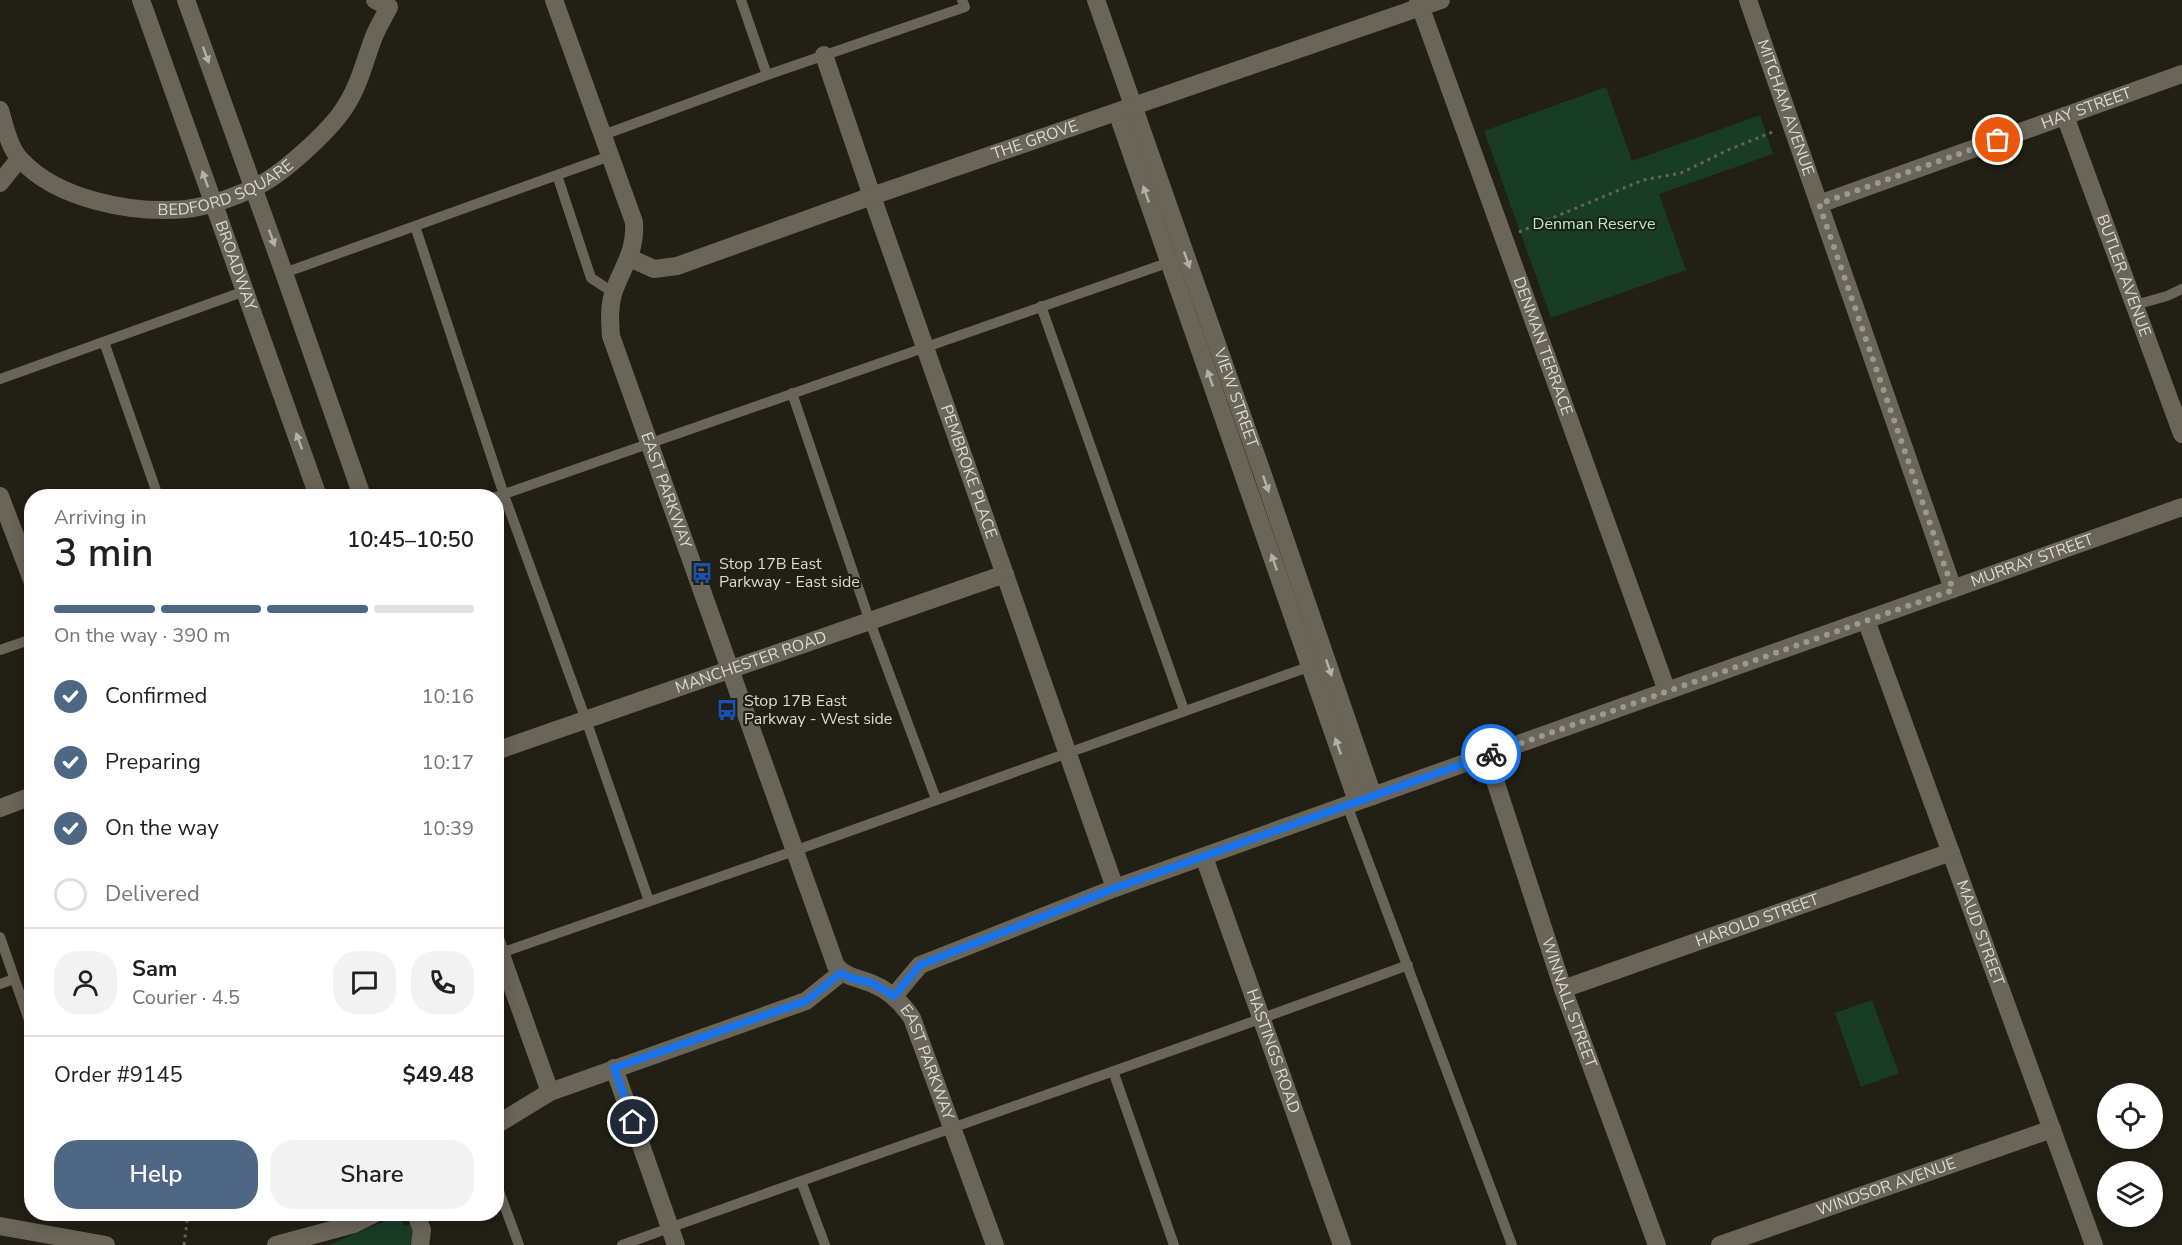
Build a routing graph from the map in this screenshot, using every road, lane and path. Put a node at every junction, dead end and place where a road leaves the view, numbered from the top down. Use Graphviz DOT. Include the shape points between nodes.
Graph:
graph roads {
  1 [pos="141,0"];
  2 [pos="186,0"];
  3 [pos="554,0"];
  4 [pos="741,0"];
  5 [pos="962,0"];
  6 [pos="1096,0"];
  7 [pos="1441,0"];
  8 [pos="1748,0"];
  9 [pos="387,2"];
  10 [pos="1419,4"];
  11 [pos="824,55"];
  12 [pos="2182,74"];
  13 [pos="767,75"];
  14 [pos="1125,109"];
  15 [pos="0,110"];
  16 [pos="2065,116"];
  17 [pos="1792,126"];
  18 [pos="603,135"];
  19 [pos="610,156"];
  20 [pos="19,159"];
  21 [pos="557,176"];
  22 [pos="0,183"];
  23 [pos="253,187"];
  24 [pos="872,196"];
  25 [pos="213,202"];
  26 [pos="1819,204"];
  27 [pos="415,226"];
  28 [pos="1504,238"];
  29 [pos="630,258"];
  30 [pos="1170,262"];
  31 [pos="284,273"];
  32 [pos="2182,289"];
  33 [pos="245,291"];
  34 [pos="614,293"];
  35 [pos="2135,305"];
  36 [pos="1041,306"];
  37 [pos="104,342"];
  38 [pos="925,348"];
  39 [pos="0,379"];
  40 [pos="792,393"];
  41 [pos="2182,434"];
  42 [pos="649,444"];
  43 [pos="156,489"];
  44 [pos="316,489"];
  45 [pos="360,489"];
  46 [pos="498,489"];
  47 [pos="504,495"];
  48 [pos="0,496"];
  49 [pos="504,506"];
  50 [pos="2182,507"];
  51 [pos="24,558"];
  52 [pos="1005,574"];
  53 [pos="1953,590"];
  54 [pos="1866,620"];
  55 [pos="870,622"];
  56 [pos="24,642"];
  57 [pos="0,650"];
  58 [pos="1311,666"];
  59 [pos="729,671"];
  60 [pos="1667,691"];
  61 [pos="1184,710"];
  62 [pos="586,720"];
  63 [pos="504,748"];
  64 [pos="1067,752"];
  65 [pos="1486,756"];
  66 [pos="24,799"];
  67 [pos="936,799"];
  68 [pos="1359,801"];
  69 [pos="0,808"];
  70 [pos="794,851"];
  71 [pos="1951,852"];
  72 [pos="1204,857"];
  73 [pos="1115,888"];
  74 [pos="649,901"];
  75 [pos="0,937"];
  76 [pos="504,945"];
  77 [pos="504,962"];
  78 [pos="1408,965"];
  79 [pos="841,973"];
  80 [pos="14,979"];
  81 [pos="0,984"];
  82 [pos="1563,989"];
  83 [pos="894,996"];
  84 [pos="24,1007"];
  85 [pos="1260,1020"];
  86 [pos="614,1068"];
  87 [pos="1113,1071"];
  88 [pos="549,1092"];
  89 [pos="504,1120"];
  90 [pos="953,1127"];
  91 [pos="2052,1129"];
  92 [pos="801,1181"];
  93 [pos="504,1205"];
  94 [pos="187,1221"];
  95 [pos="360,1221"];
  96 [pos="419,1221"];
  97 [pos="0,1226"];
  98 [pos="673,1236"];
  99 [pos="106,1245"];
  100 [pos="184,1245"];
  101 [pos="276,1245"];
  102 [pos="420,1245"];
  103 [pos="519,1245"];
  104 [pos="622,1245"];
  105 [pos="825,1245"];
  106 [pos="995,1245"];
  107 [pos="1174,1245"];
  108 [pos="1342,1245"];
  109 [pos="1512,1245"];
  110 [pos="1657,1245"];
  111 [pos="1720,1245"];
  112 [pos="2094,1245"];
  25 -- 1 [label="street, BROADWAY, one-way"];
  2 -- 23 [label="street, one-way"];
  3 -- 18 [label="street, EAST PARKWAY"];
  4 -- 13 [label="lane"];
  5 -- 11 [label="lane" via="965,7"];
  6 -- 14 [label="street, VIEW STREET"];
  7 -- 10 [label="street, THE GROVE"];
  8 -- 17 [label="street, MITCHAM AVENUE"];
  9 -- 23 [label="street, BEDFORD SQUARE" via="355,91 337,117 286,167"];
  10 -- 14 [label="street, THE GROVE"];
  10 -- 28 [label="street, DENMAN TERRACE"];
  11 -- 13 [label="lane"];
  11 -- 24 [label="street, PEMBROKE PLACE"];
  12 -- 16 [label="street, HAY STREET"];
  13 -- 18 [label="lane"];
  14 -- 24 [label="street, THE GROVE"];
  30 -- 14 [label="street, VIEW STREET, one-way"];
  14 -- 68 [label="street, VIEW STREET, one-way" via="1260,467"];
  15 -- 20 [label="street, BEDFORD SQUARE"];
  16 -- 26 [label="street, HAY STREET"];
  16 -- 35 [label="street, BUTLER AVENUE"];
  17 -- 26 [label="street, MITCHAM AVENUE"];
  17 -- 28 [label="path" via="1681,173 1643,180"];
  18 -- 19 [label="street, EAST PARKWAY"];
  19 -- 21 [label="lane"];
  19 -- 29 [label="street, EAST PARKWAY" via="634,222"];
  20 -- 22 [label="street"];
  20 -- 25 [label="street, BEDFORD SQUARE" via="44,180 103,203 143,209 186,208"];
  21 -- 27 [label="lane"];
  21 -- 34 [label="lane" via="591,278"];
  23 -- 25 [label="street, BEDFORD SQUARE"];
  23 -- 31 [label="street, one-way"];
  24 -- 29 [label="street, THE GROVE" via="677,266 654,269"];
  24 -- 38 [label="street, PEMBROKE PLACE"];
  25 -- 33 [label="street, BROADWAY"];
  26 -- 53 [label="street, MITCHAM AVENUE"];
  27 -- 31 [label="lane"];
  27 -- 46 [label="lane"];
  28 -- 60 [label="street, DENMAN TERRACE"];
  29 -- 34 [label="street, EAST PARKWAY"];
  30 -- 36 [label="lane"];
  58 -- 30 [label="street, VIEW STREET, one-way"];
  31 -- 45 [label="street"];
  32 -- 35 [label="lane"];
  33 -- 37 [label="lane"];
  44 -- 33 [label="street, BROADWAY, one-way"];
  34 -- 42 [label="street, EAST PARKWAY" via="610,307 611,336"];
  35 -- 41 [label="street, BUTLER AVENUE"];
  36 -- 38 [label="lane"];
  36 -- 61 [label="lane"];
  37 -- 39 [label="lane"];
  37 -- 43 [label="lane"];
  38 -- 40 [label="lane"];
  38 -- 52 [label="street, PEMBROKE PLACE"];
  40 -- 42 [label="lane"];
  40 -- 55 [label="lane"];
  42 -- 47 [label="lane"];
  42 -- 59 [label="street, EAST PARKWAY"];
  48 -- 51 [label="street"];
  49 -- 62 [label="lane"];
  50 -- 53 [label="street, MURRAY STREET"];
  52 -- 55 [label="street, MANCHESTER ROAD"];
  52 -- 64 [label="street, PEMBROKE PLACE"];
  53 -- 54 [label="street, MURRAY STREET"];
  54 -- 60 [label="street, MURRAY STREET"];
  54 -- 71 [label="street, MAUD STREET"];
  55 -- 59 [label="street, MANCHESTER ROAD"];
  55 -- 67 [label="lane"];
  56 -- 57 [label="lane"];
  58 -- 61 [label="lane"];
  68 -- 58 [label="street, VIEW STREET, one-way"];
  59 -- 62 [label="street, MANCHESTER ROAD"];
  59 -- 70 [label="street, EAST PARKWAY"];
  60 -- 65 [label="street, MURRAY STREET"];
  61 -- 64 [label="lane"];
  62 -- 63 [label="street, MANCHESTER ROAD"];
  62 -- 74 [label="lane"];
  64 -- 67 [label="lane"];
  64 -- 73 [label="street, PEMBROKE PLACE"];
  65 -- 68 [label="street, MURRAY STREET"];
  65 -- 82 [label="street, WINNALL STREET"];
  66 -- 69 [label="street"];
  67 -- 70 [label="lane"];
  68 -- 72 [label="street, MURRAY STREET"];
  68 -- 78 [label="lane"];
  70 -- 74 [label="lane"];
  70 -- 79 [label="street, EAST PARKWAY" via="830,953"];
  71 -- 82 [label="street, HAROLD STREET"];
  71 -- 91 [label="street, MAUD STREET"];
  72 -- 73 [label="street, MURRAY STREET"];
  72 -- 85 [label="street, HASTINGS ROAD"];
  73 -- 83 [label="street, MURRAY STREET" via="920,965"];
  74 -- 76 [label="lane"];
  75 -- 80 [label="lane"];
  77 -- 88 [label="street"];
  78 -- 85 [label="lane"];
  78 -- 109 [label="lane"];
  79 -- 83 [label="street, EAST PARKWAY" via="872,983"];
  79 -- 86 [label="street" via="806,1001"];
  80 -- 81 [label="lane"];
  80 -- 84 [label="lane"];
  82 -- 110 [label="street, WINNALL STREET"];
  83 -- 90 [label="street, EAST PARKWAY" via="919,1031"];
  85 -- 87 [label="lane"];
  85 -- 108 [label="street, HASTINGS ROAD"];
  86 -- 88 [label="street"];
  86 -- 98 [label="street"];
  87 -- 90 [label="lane"];
  87 -- 107 [label="lane"];
  88 -- 89 [label="street"];
  90 -- 92 [label="lane"];
  90 -- 106 [label="street, EAST PARKWAY"];
  91 -- 111 [label="street, WINDSOR AVENUE"];
  91 -- 112 [label="street, MAUD STREET"];
  92 -- 98 [label="lane"];
  92 -- 105 [label="lane"];
  93 -- 103 [label="lane"];
  94 -- 100 [label="path"];
  95 -- 101 [label="street"];
  96 -- 102 [label="street"];
  97 -- 99 [label="street"];
  98 -- 104 [label="lane"];
}
